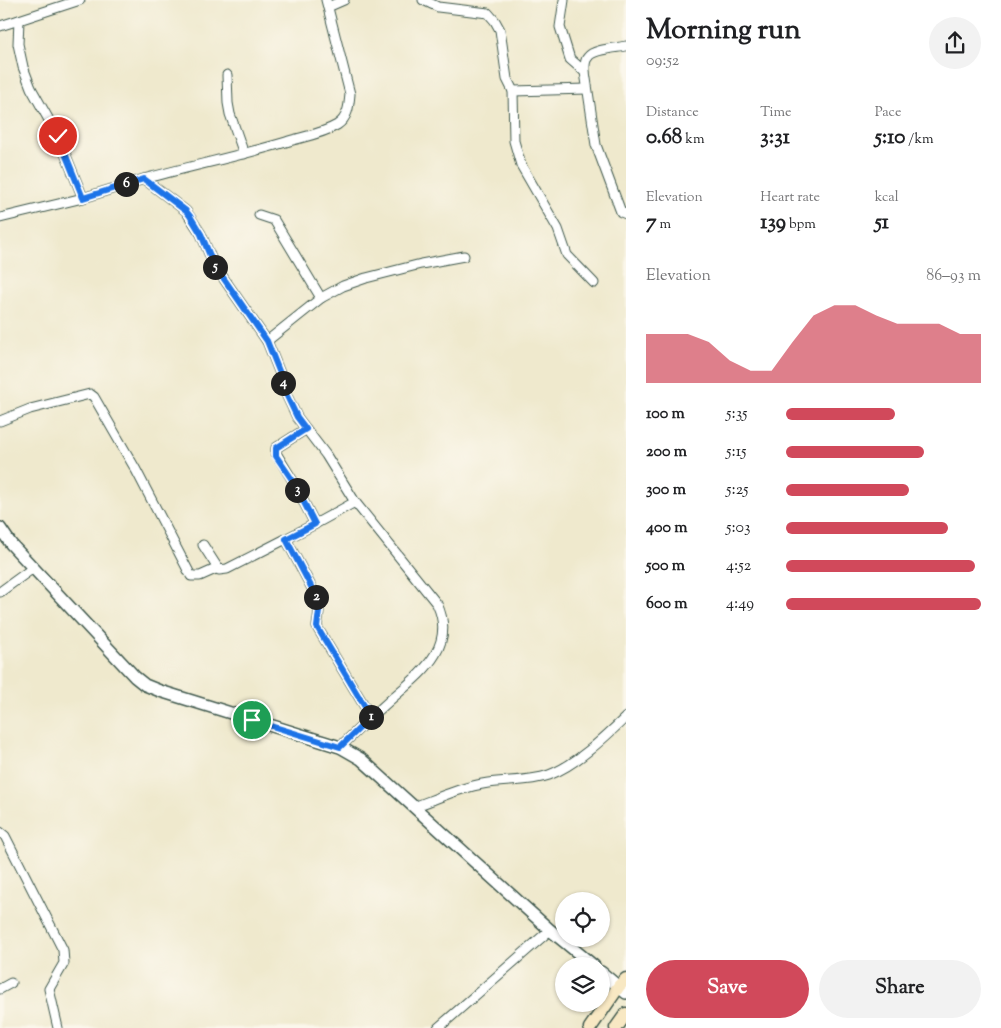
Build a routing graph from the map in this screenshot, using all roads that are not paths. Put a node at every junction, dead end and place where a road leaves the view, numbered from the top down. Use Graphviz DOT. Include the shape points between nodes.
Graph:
graph roads {
  1 [pos="80,0"];
  2 [pos="344,0"];
  3 [pos="423,0"];
  4 [pos="564,0"];
  5 [pos="327,4"];
  6 [pos="19,20"];
  7 [pos="0,26"];
  8 [pos="626,46"];
  9 [pos="585,72"];
  10 [pos="227,75"];
  11 [pos="587,89"];
  12 [pos="513,91"];
  13 [pos="244,154"];
  14 [pos="144,179"];
  15 [pos="83,198"];
  16 [pos="626,214"];
  17 [pos="259,215"];
  18 [pos="0,218"];
  19 [pos="464,256"];
  20 [pos="594,284"];
  21 [pos="321,298"];
  22 [pos="267,341"];
  23 [pos="0,421"];
  24 [pos="306,429"];
  25 [pos="354,502"];
  26 [pos="315,524"];
  27 [pos="0,528"];
  28 [pos="286,539"];
  29 [pos="203,545"];
  30 [pos="34,568"];
  31 [pos="218,568"];
  32 [pos="0,592"];
  33 [pos="371,717"];
  34 [pos="626,717"];
  35 [pos="340,747"];
  36 [pos="414,807"];
  37 [pos="0,832"];
  38 [pos="550,930"];
  39 [pos="583,957"];
  40 [pos="610,977"];
  41 [pos="11,983"];
  42 [pos="624,986"];
  43 [pos="0,990"];
  44 [pos="626,1014"];
  45 [pos="58,1028"];
  46 [pos="438,1028"];
  47 [pos="590,1028"];
  48 [pos="616,1028"];
  1 -- 6 [label="street"];
  2 -- 5 [label="street"];
  3 -- 12 [label="street" via="438,7 488,13 500,30 507,79"];
  4 -- 9 [label="street" via="560,27 570,59"];
  5 -- 13 [label="street" via="350,94 346,117 324,131"];
  6 -- 7 [label="street"];
  6 -- 15 [label="street" via="18,44 23,67 58,136"];
  8 -- 9 [label="street" via="593,52 585,62"];
  9 -- 11 [label="street"];
  10 -- 13 [label="street" via="230,114"];
  11 -- 12 [label="street"];
  11 -- 16 [label="street" via="596,145 621,212"];
  12 -- 20 [label="street" via="514,141 521,165 558,229 567,255"];
  13 -- 14 [label="street"];
  14 -- 15 [label="street"];
  14 -- 22 [label="street" via="190,216 213,263"];
  15 -- 18 [label="street"];
  17 -- 21 [label="street" via="274,220"];
  19 -- 21 [label="street" via="366,278"];
  21 -- 22 [label="street"];
  22 -- 24 [label="street" via="286,394"];
  23 -- 31 [label="street" via="30,409 90,394 136,470 191,576 200,576"];
  24 -- 25 [label="street"];
  24 -- 26 [label="street" via="276,448 276,453"];
  25 -- 26 [label="street"];
  25 -- 33 [label="street" via="437,604 444,627 441,643 427,668"];
  26 -- 28 [label="street"];
  27 -- 30 [label="street"];
  28 -- 31 [label="street" via="232,567"];
  28 -- 33 [label="street" via="315,594 319,611 317,627"];
  29 -- 31 [label="street"];
  30 -- 32 [label="street"];
  30 -- 35 [label="street" via="146,685"];
  33 -- 35 [label="street"];
  34 -- 36 [label="street" via="586,754 551,774 533,780 487,783 462,789"];
  35 -- 36 [label="street" via="361,759"];
  36 -- 38 [label="street"];
  37 -- 45 [label="street" via="5,836 63,950 64,963 49,989"];
  38 -- 39 [label="street"];
  38 -- 46 [label="street"];
  40 -- 42 [label="street"];
  41 -- 43 [label="street"];
  42 -- 47 [label="main road"];
  44 -- 48 [label="main road"];
}
